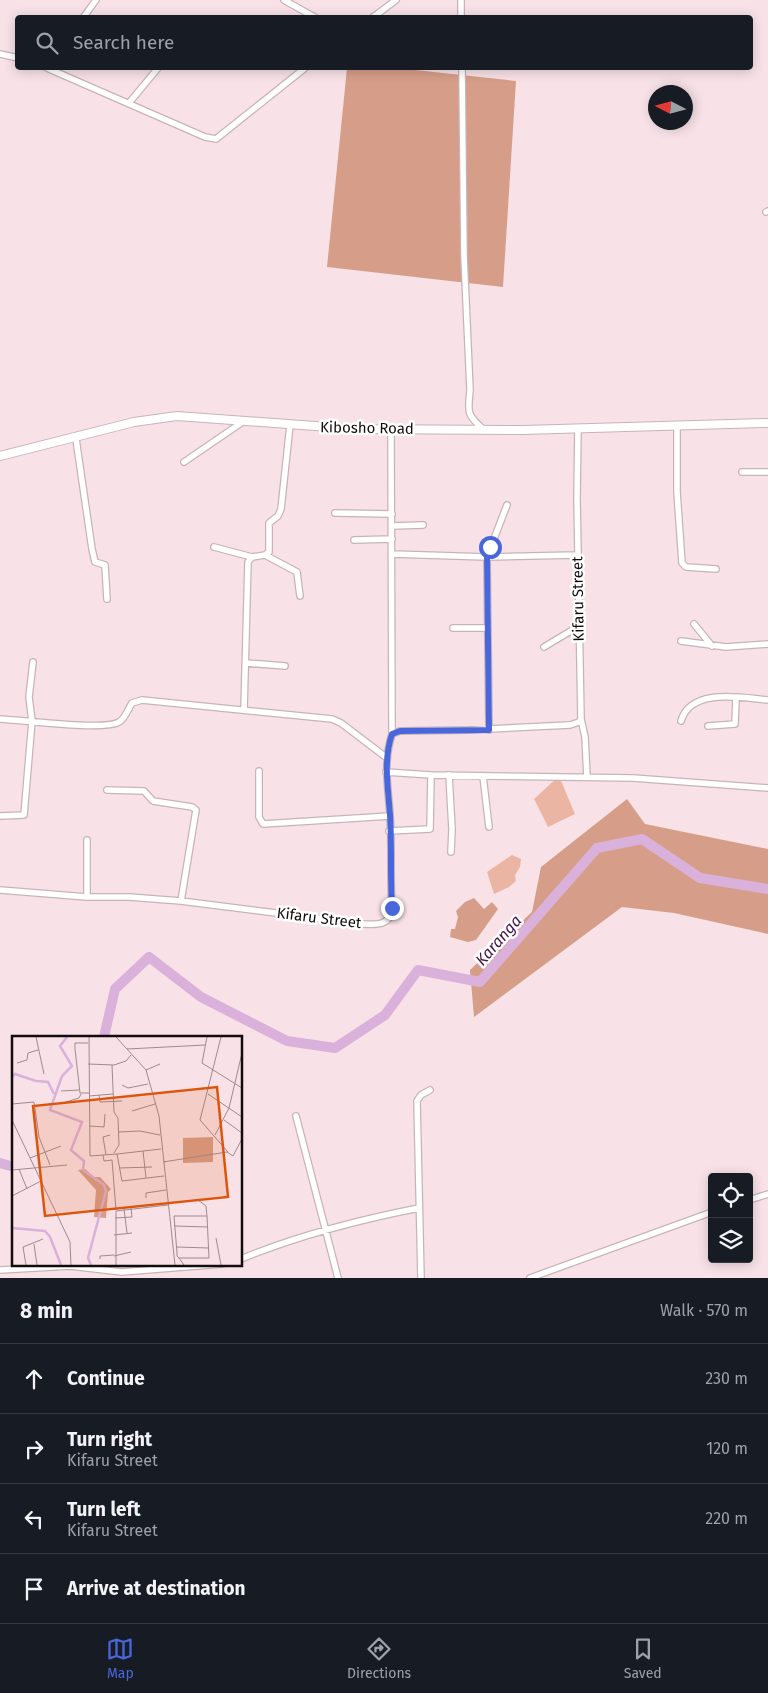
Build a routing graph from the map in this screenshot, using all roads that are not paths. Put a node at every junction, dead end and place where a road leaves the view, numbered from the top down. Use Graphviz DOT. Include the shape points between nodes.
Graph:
graph roads {
  1 [pos="96,0"];
  2 [pos="284,0"];
  3 [pos="396,0"];
  4 [pos="461,0"];
  5 [pos="85,15"];
  6 [pos="311,15"];
  7 [pos="376,15"];
  8 [pos="461,15"];
  9 [pos="0,54"];
  10 [pos="15,57"];
  11 [pos="51,70"];
  12 [pos="156,70"];
  13 [pos="303,70"];
  14 [pos="462,70"];
  15 [pos="129,103"];
  16 [pos="244,421"];
  17 [pos="768,423"];
  18 [pos="290,425"];
  19 [pos="677,426"];
  20 [pos="578,428"];
  21 [pos="483,429"];
  22 [pos="391,430"];
  23 [pos="76,439"];
  24 [pos="0,456"];
  25 [pos="184,462"];
  26 [pos="742,472"];
  27 [pos="768,472"];
  28 [pos="507,505"];
  29 [pos="334,513"];
  30 [pos="392,514"];
  31 [pos="423,525"];
  32 [pos="392,526"];
  33 [pos="392,539"];
  34 [pos="354,540"];
  35 [pos="214,547"];
  36 [pos="392,554"];
  37 [pos="265,555"];
  38 [pos="577,555"];
  39 [pos="252,557"];
  40 [pos="487,557"];
  41 [pos="716,569"];
  42 [pos="300,596"];
  43 [pos="107,600"];
  44 [pos="694,624"];
  45 [pos="579,626"];
  46 [pos="454,628"];
  47 [pos="488,628"];
  48 [pos="681,641"];
  49 [pos="768,644"];
  50 [pos="712,646"];
  51 [pos="544,647"];
  52 [pos="33,662"];
  53 [pos="246,663"];
  54 [pos="285,666"];
  55 [pos="736,698"];
  56 [pos="768,700"];
  57 [pos="244,710"];
  58 [pos="0,719"];
  59 [pos="581,719"];
  60 [pos="32,721"];
  61 [pos="681,721"];
  62 [pos="708,726"];
  63 [pos="489,730"];
  64 [pos="392,734"];
  65 [pos="387,758"];
  66 [pos="259,771"];
  67 [pos="386,772"];
  68 [pos="431,775"];
  69 [pos="449,775"];
  70 [pos="484,776"];
  71 [pos="587,777"];
  72 [pos="768,788"];
  73 [pos="107,790"];
  74 [pos="0,816"];
  75 [pos="390,816"];
  76 [pos="489,827"];
  77 [pos="389,831"];
  78 [pos="87,840"];
  79 [pos="451,852"];
  80 [pos="0,890"];
  81 [pos="87,897"];
  82 [pos="181,901"];
  83 [pos="430,1090"];
  84 [pos="296,1116"];
  85 [pos="768,1194"];
  86 [pos="753,1199"];
  87 [pos="419,1208"];
  88 [pos="708,1213"];
  89 [pos="324,1229"];
  90 [pos="242,1259"];
  91 [pos="70,1266"];
  92 [pos="70,1266"];
  93 [pos="197,1266"];
  94 [pos="0,1270"];
  95 [pos="338,1278"];
  96 [pos="421,1278"];
  97 [pos="530,1278"];
  1 -- 5 [label="street"];
  2 -- 6 [label="street"];
  3 -- 7 [label="street"];
  4 -- 8 [label="street"];
  9 -- 10 [label="street"];
  11 -- 15 [label="street"];
  12 -- 15 [label="street"];
  13 -- 15 [label="street" via="216,139"];
  14 -- 21 [label="street" via="468,409 472,420"];
  16 -- 18 [label="main road, Kibosho Road"];
  16 -- 23 [label="main road, Kibosho Road" via="196,416 163,417"];
  16 -- 25 [label="street"];
  17 -- 19 [label="main road, Kibosho Road"];
  18 -- 22 [label="main road, Kibosho Road"];
  18 -- 37 [label="street" via="281,509 269,523 270,549"];
  19 -- 20 [label="main road, Kibosho Road"];
  19 -- 41 [label="street" via="682,563 686,567"];
  20 -- 21 [label="main road, Kibosho Road"];
  20 -- 38 [label="street, Kifaru Street"];
  21 -- 22 [label="main road, Kibosho Road"];
  22 -- 30 [label="street, Kifaru Street"];
  23 -- 24 [label="main road, Kibosho Road"];
  23 -- 43 [label="street" via="92,549 95,562 105,565"];
  26 -- 27 [label="street"];
  28 -- 40 [label="street"];
  29 -- 30 [label="street"];
  30 -- 32 [label="street, Kifaru Street"];
  31 -- 32 [label="street"];
  32 -- 33 [label="street, Kifaru Street"];
  33 -- 34 [label="street"];
  33 -- 36 [label="street, Kifaru Street"];
  35 -- 39 [label="street"];
  36 -- 40 [label="street"];
  36 -- 64 [label="street, Kifaru Street"];
  37 -- 39 [label="street"];
  37 -- 42 [label="street" via="297,572"];
  38 -- 40 [label="street"];
  38 -- 45 [label="street, Kifaru Street"];
  39 -- 53 [label="street" via="248,568"];
  40 -- 47 [label="street"];
  44 -- 50 [label="street"];
  45 -- 51 [label="street"];
  45 -- 59 [label="street, Kifaru Street"];
  46 -- 47 [label="street"];
  47 -- 63 [label="street"];
  48 -- 50 [label="street"];
  49 -- 50 [label="street"];
  52 -- 60 [label="street" via="29,697"];
  53 -- 54 [label="street"];
  53 -- 57 [label="street"];
  55 -- 56 [label="street"];
  55 -- 61 [label="street" via="706,699 684,712"];
  55 -- 62 [label="street" via="735,724"];
  57 -- 60 [label="street" via="142,700 132,703 123,718 113,724"];
  57 -- 65 [label="street" via="337,720"];
  58 -- 60 [label="street"];
  59 -- 63 [label="street" via="570,725"];
  59 -- 71 [label="street, Kifaru Street"];
  60 -- 74 [label="street" via="23,816"];
  63 -- 64 [label="street" via="400,731"];
  64 -- 65 [label="street, Kifaru Street"];
  65 -- 67 [label="street, Kifaru Street"];
  66 -- 75 [label="street" via="259,817 263,824"];
  67 -- 68 [label="street"];
  67 -- 75 [label="street, Kifaru Street"];
  68 -- 69 [label="street"];
  68 -- 77 [label="street" via="430,829"];
  69 -- 70 [label="street"];
  69 -- 79 [label="street"];
  70 -- 71 [label="street"];
  70 -- 76 [label="street"];
  71 -- 72 [label="street"];
  73 -- 82 [label="street" via="144,791 153,801 196,810"];
  75 -- 77 [label="street, Kifaru Street"];
  77 -- 82 [label="street, Kifaru Street" via="391,914 386,922 364,924"];
  78 -- 81 [label="street"];
  80 -- 81 [label="street, Kifaru Street"];
  81 -- 82 [label="street, Kifaru Street"];
  83 -- 87 [label="street" via="417,1101"];
  84 -- 89 [label="street"];
  85 -- 86 [label="street"];
  87 -- 89 [label="street"];
  87 -- 96 [label="street"];
  88 -- 97 [label="street"];
  89 -- 90 [label="street"];
  89 -- 95 [label="street"];
  91 -- 94 [label="street"];
  92 -- 93 [label="street" via="122,1272"];
}
